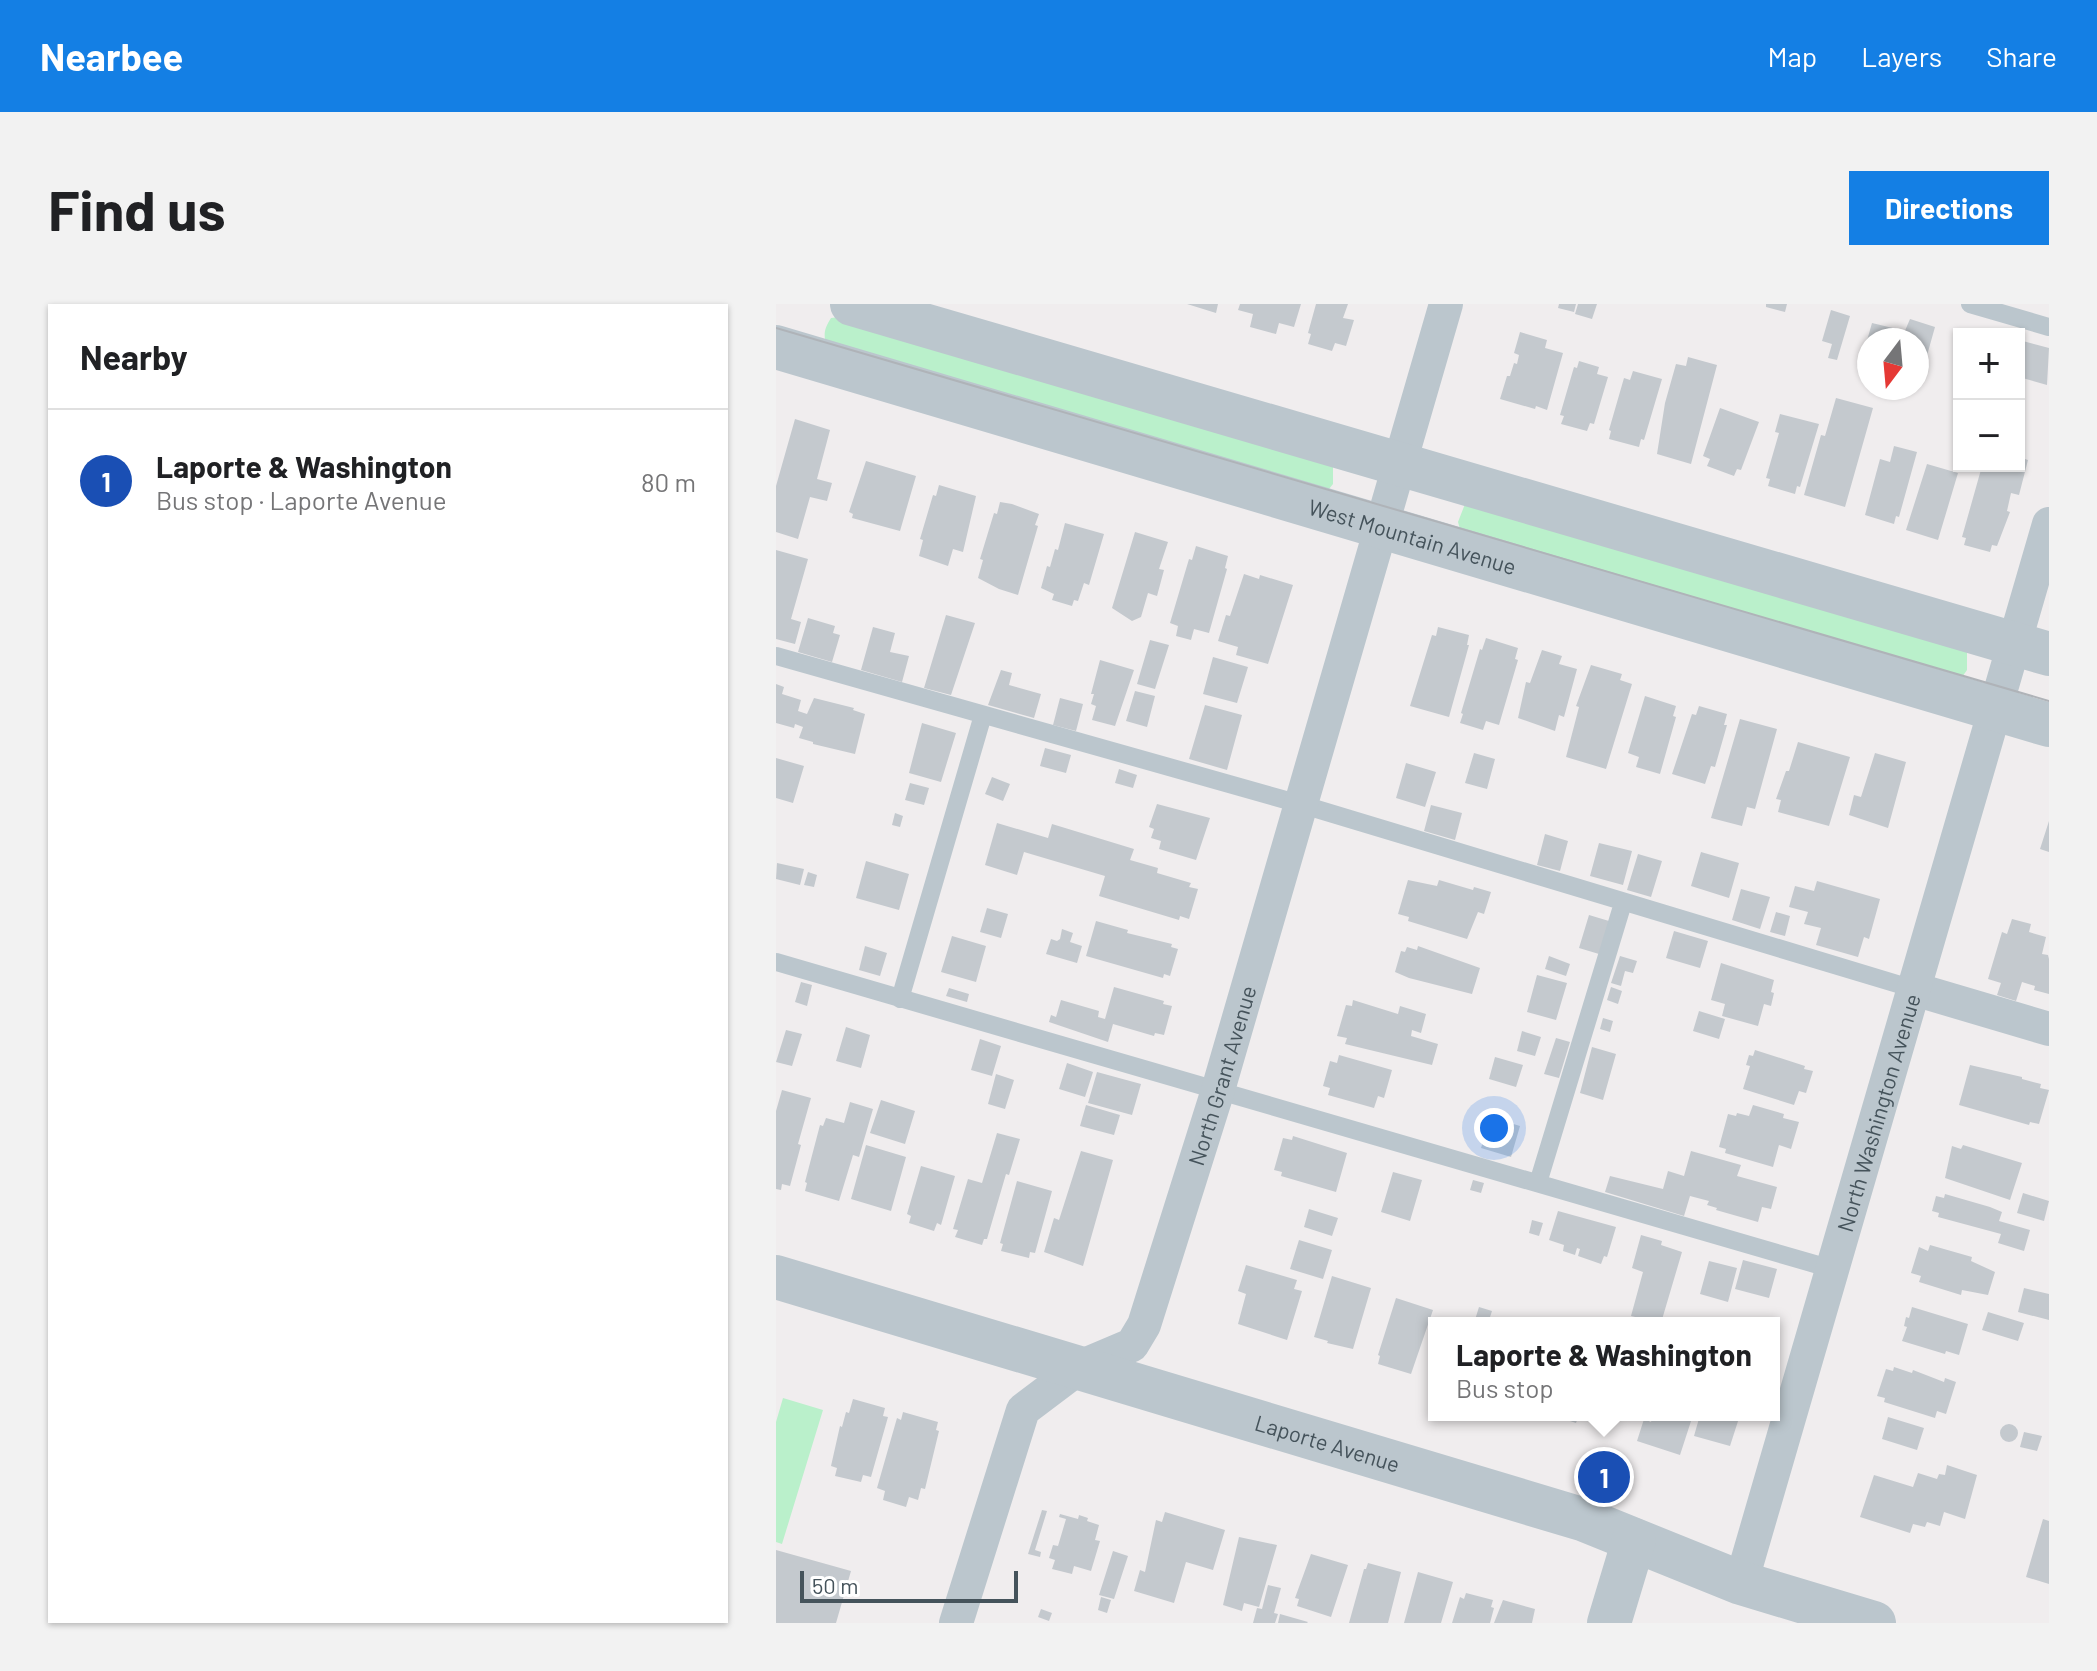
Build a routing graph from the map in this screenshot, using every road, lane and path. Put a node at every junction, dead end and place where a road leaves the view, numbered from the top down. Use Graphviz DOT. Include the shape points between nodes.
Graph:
graph roads {
  1 [pos="852,304"];
  2 [pos="1446,304"];
  3 [pos="1970,304"];
  4 [pos="2049,327"];
  5 [pos="776,347"];
  6 [pos="1400,463"];
  7 [pos="2049,524"];
  8 [pos="1380,528"];
  9 [pos="2032,648"];
  10 [pos="776,656"];
  11 [pos="1995,710"];
  12 [pos="983,715"];
  13 [pos="2049,725"];
  14 [pos="1300,804"];
  15 [pos="1623,903"];
  16 [pos="776,962"];
  17 [pos="1914,989"];
  18 [pos="900,999"];
  19 [pos="2049,1029"];
  20 [pos="1218,1090"];
  21 [pos="1538,1183"];
  22 [pos="1832,1269"];
  23 [pos="776,1277"];
  24 [pos="1080,1367"];
  25 [pos="1634,1540"];
  26 [pos="1741,1583"];
  27 [pos="956,1623"];
  28 [pos="1609,1623"];
  29 [pos="1874,1623"];
  1 -- 6 [label="street"];
  2 -- 6 [label="street, North Grant Avenue"];
  3 -- 4 [label="lane"];
  5 -- 8 [label="street, West Mountain Avenue"];
  6 -- 8 [label="street, North Grant Avenue"];
  6 -- 9 [label="street"];
  7 -- 9 [label="street, North Washington Avenue"];
  8 -- 11 [label="street, West Mountain Avenue"];
  8 -- 14 [label="street, North Grant Avenue"];
  9 -- 11 [label="street, North Washington Avenue"];
  10 -- 12 [label="lane"];
  11 -- 13 [label="street, West Mountain Avenue"];
  11 -- 17 [label="street, North Washington Avenue"];
  12 -- 14 [label="lane"];
  12 -- 18 [label="lane"];
  14 -- 15 [label="lane"];
  14 -- 20 [label="street, North Grant Avenue"];
  15 -- 17 [label="lane"];
  15 -- 21 [label="lane"];
  16 -- 18 [label="lane"];
  17 -- 19 [label="street"];
  17 -- 22 [label="street, North Washington Avenue"];
  18 -- 20 [label="lane"];
  20 -- 21 [label="lane"];
  20 -- 24 [label="street, North Grant Avenue" via="1144,1325 1132,1345"];
  21 -- 22 [label="lane"];
  22 -- 26 [label="street, North Washington Avenue"];
  23 -- 24 [label="street, Laporte Avenue"];
  24 -- 25 [label="street, Laporte Avenue" via="1585,1520"];
  24 -- 27 [label="street, North Grant Avenue" via="1023,1410"];
  25 -- 26 [label="street, Laporte Avenue"];
  25 -- 28 [label="street"];
  26 -- 29 [label="street, Laporte Avenue"];
}
